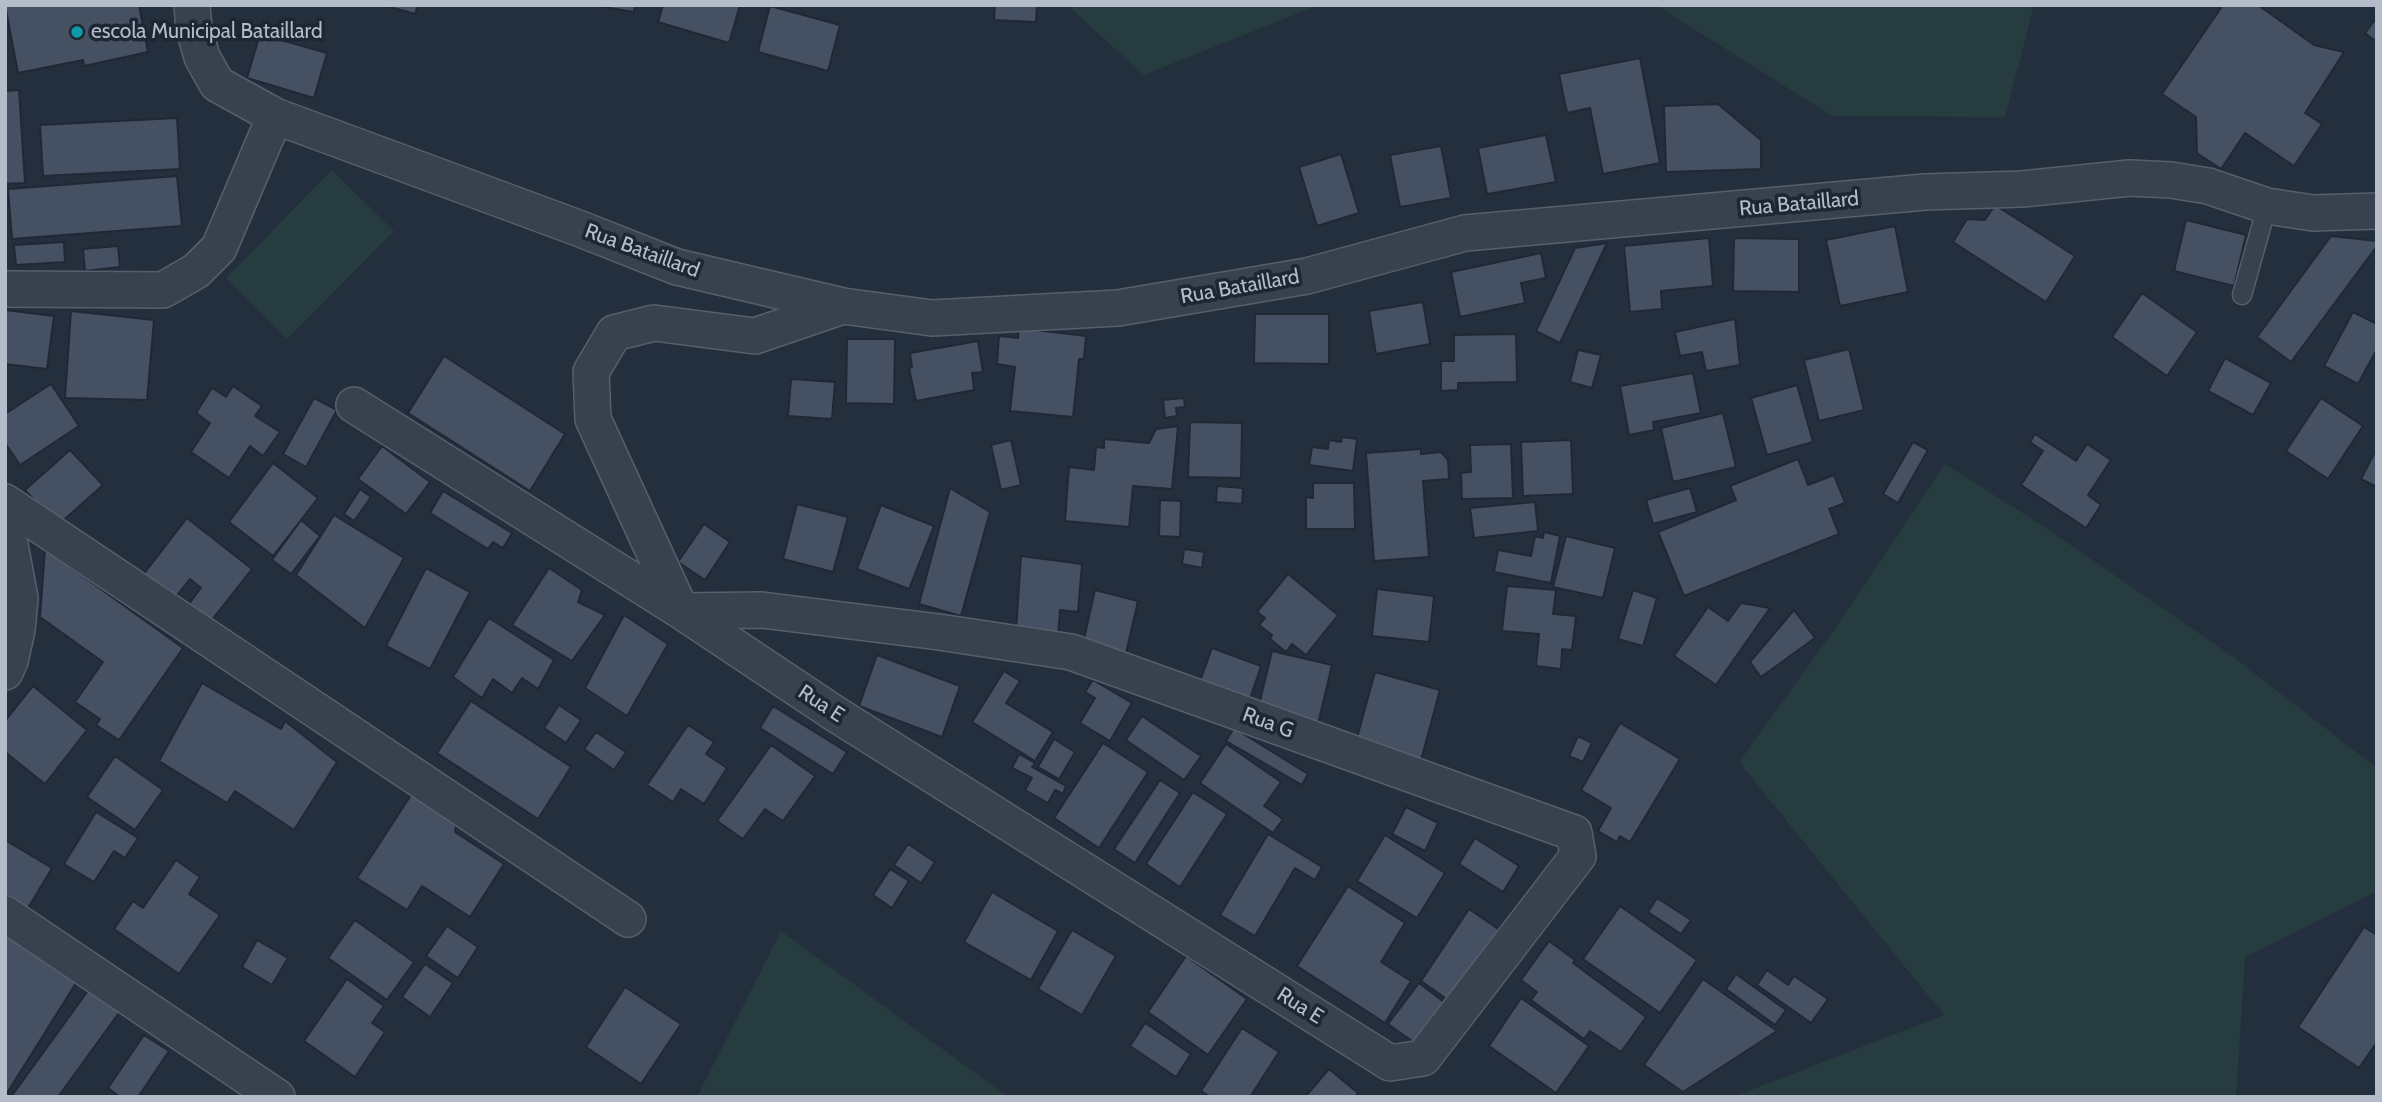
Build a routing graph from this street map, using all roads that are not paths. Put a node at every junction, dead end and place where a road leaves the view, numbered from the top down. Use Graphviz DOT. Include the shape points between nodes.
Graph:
graph roads {
  1 [pos="192,5"];
  2 [pos="275,116"];
  3 [pos="2267,206"];
  4 [pos="2377,212"];
  5 [pos="5,289"];
  6 [pos="2242,295"];
  7 [pos="843,306"];
  8 [pos="354,405"];
  9 [pos="5,502"];
  10 [pos="5,518"];
  11 [pos="681,611"];
  12 [pos="5,672"];
  13 [pos="5,914"];
  14 [pos="628,919"];
  15 [pos="1423,1058"];
  16 [pos="277,1097"];
  1 -- 2 [label="street, Rua Bataillard" via="202,57 217,84"];
  2 -- 5 [label="street" via="219,248 196,271 163,290"];
  2 -- 7 [label="street, Rua Bataillard" via="677,267"];
  3 -- 4 [label="street, Rua Bataillard"];
  3 -- 6 [label="lane"];
  3 -- 7 [label="street, Rua Bataillard" via="2208,186 2130,178 2022,189 1925,192 1465,233 1307,276 1118,308 932,318"];
  7 -- 11 [label="street" via="755,336 654,323 614,334 591,372 593,419"];
  8 -- 11 [label="street, Rua E"];
  9 -- 14 [label="street"];
  10 -- 12 [label="street" via="20,598"];
  11 -- 15 [label="street, Rua E" via="834,713 1391,1063"];
  11 -- 15 [label="street, Rua G" via="762,610 1071,652 1574,833 1578,856"];
  13 -- 16 [label="street"];
}
